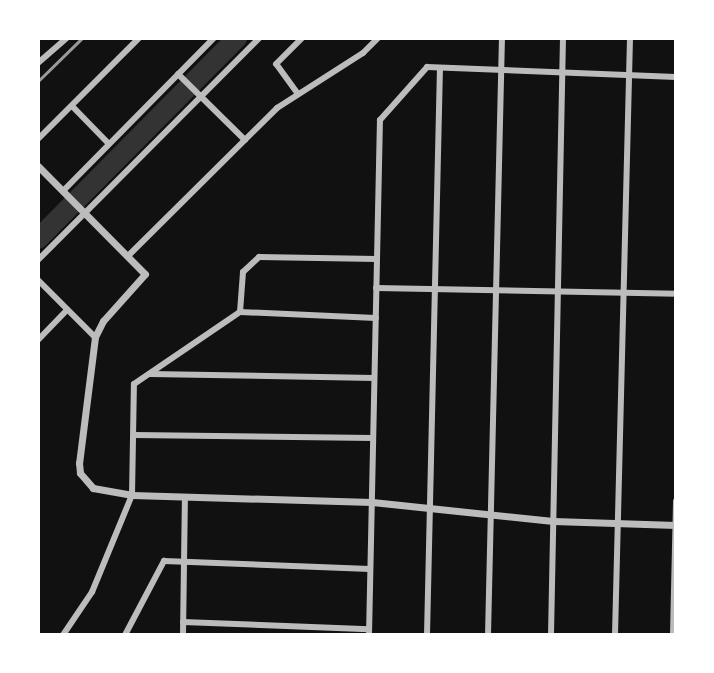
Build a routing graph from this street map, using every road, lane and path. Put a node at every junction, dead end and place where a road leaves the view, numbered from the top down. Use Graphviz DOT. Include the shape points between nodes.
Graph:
graph roads {
  1 [pos="67,38"];
  2 [pos="139,38"];
  3 [pos="213,38"];
  4 [pos="259,38"];
  5 [pos="302,38"];
  6 [pos="378,38"];
  7 [pos="502,38"];
  8 [pos="563,38"];
  9 [pos="630,38"];
  10 [pos="38,63"];
  11 [pos="440,68"];
  12 [pos="501,70"];
  13 [pos="563,71"];
  14 [pos="178,74"];
  15 [pos="629,76"];
  16 [pos="676,77"];
  17 [pos="298,94"];
  18 [pos="201,96"];
  19 [pos="72,106"];
  20 [pos="38,139"];
  21 [pos="245,140"];
  22 [pos="108,143"];
  23 [pos="38,166"];
  24 [pos="63,191"];
  25 [pos="84,213"];
  26 [pos="128,256"];
  27 [pos="377,259"];
  28 [pos="38,260"];
  29 [pos="38,280"];
  30 [pos="376,288"];
  31 [pos="435,289"];
  32 [pos="496,290"];
  33 [pos="558,292"];
  34 [pos="623,293"];
  35 [pos="676,294"];
  36 [pos="67,310"];
  37 [pos="240,312"];
  38 [pos="376,318"];
  39 [pos="95,337"];
  40 [pos="38,340"];
  41 [pos="149,374"];
  42 [pos="374,378"];
  43 [pos="134,435"];
  44 [pos="373,438"];
  45 [pos="132,495"];
  46 [pos="185,497"];
  47 [pos="676,501"];
  48 [pos="372,502"];
  49 [pos="430,508"];
  50 [pos="491,515"];
  51 [pos="553,521"];
  52 [pos="618,523"];
  53 [pos="676,525"];
  54 [pos="184,561"];
  55 [pos="370,569"];
  56 [pos="183,622"];
  57 [pos="369,632"];
  58 [pos="63,635"];
  59 [pos="125,635"];
  60 [pos="183,635"];
  61 [pos="427,635"];
  62 [pos="488,635"];
  63 [pos="551,635"];
  64 [pos="615,635"];
  65 [pos="673,635"];
  1 -- 10 [label="street"];
  2 -- 19 [label="street"];
  3 -- 14 [label="street"];
  4 -- 18 [label="street"];
  5 -- 17 [label="street" via="276,64"];
  6 -- 17 [label="street"];
  7 -- 12 [label="street"];
  8 -- 13 [label="street"];
  9 -- 15 [label="street"];
  11 -- 12 [label="street"];
  11 -- 27 [label="street" via="427,67 380,120"];
  11 -- 31 [label="street"];
  12 -- 13 [label="street"];
  12 -- 32 [label="street"];
  13 -- 15 [label="street"];
  13 -- 33 [label="street"];
  14 -- 18 [label="street"];
  14 -- 22 [label="street"];
  15 -- 16 [label="street"];
  15 -- 34 [label="street"];
  17 -- 21 [label="street"];
  18 -- 21 [label="street"];
  18 -- 25 [label="street"];
  19 -- 20 [label="street"];
  19 -- 22 [label="street"];
  21 -- 26 [label="street"];
  22 -- 24 [label="street"];
  23 -- 24 [label="street"];
  24 -- 25 [label="street"];
  25 -- 26 [label="street"];
  25 -- 28 [label="street"];
  26 -- 39 [label="street" via="145,274"];
  27 -- 30 [label="street"];
  27 -- 37 [label="street" via="259,257 243,272"];
  29 -- 36 [label="street"];
  30 -- 31 [label="street"];
  30 -- 38 [label="street"];
  31 -- 32 [label="street"];
  31 -- 49 [label="street"];
  32 -- 33 [label="street"];
  32 -- 50 [label="street"];
  33 -- 34 [label="street"];
  33 -- 51 [label="street"];
  34 -- 35 [label="street"];
  34 -- 52 [label="street"];
  36 -- 39 [label="street"];
  36 -- 40 [label="street"];
  37 -- 38 [label="street"];
  37 -- 41 [label="street"];
  38 -- 42 [label="street"];
  39 -- 45 [label="street" via="79,468 93,488"];
  41 -- 42 [label="street"];
  41 -- 43 [label="street" via="134,384"];
  42 -- 44 [label="street"];
  43 -- 44 [label="street"];
  43 -- 45 [label="street"];
  44 -- 48 [label="street"];
  45 -- 46 [label="street"];
  45 -- 58 [label="street" via="92,592"];
  46 -- 48 [label="street"];
  46 -- 54 [label="street"];
  47 -- 53 [label="street"];
  48 -- 49 [label="street"];
  48 -- 55 [label="street"];
  49 -- 50 [label="street"];
  49 -- 61 [label="street"];
  50 -- 51 [label="street"];
  50 -- 62 [label="street"];
  51 -- 52 [label="street"];
  51 -- 63 [label="street"];
  52 -- 53 [label="street"];
  52 -- 64 [label="street"];
  53 -- 65 [label="street"];
  54 -- 55 [label="street"];
  54 -- 56 [label="street"];
  54 -- 59 [label="street" via="164,561"];
  55 -- 57 [label="street"];
  56 -- 57 [label="street"];
  56 -- 60 [label="street"];
}
